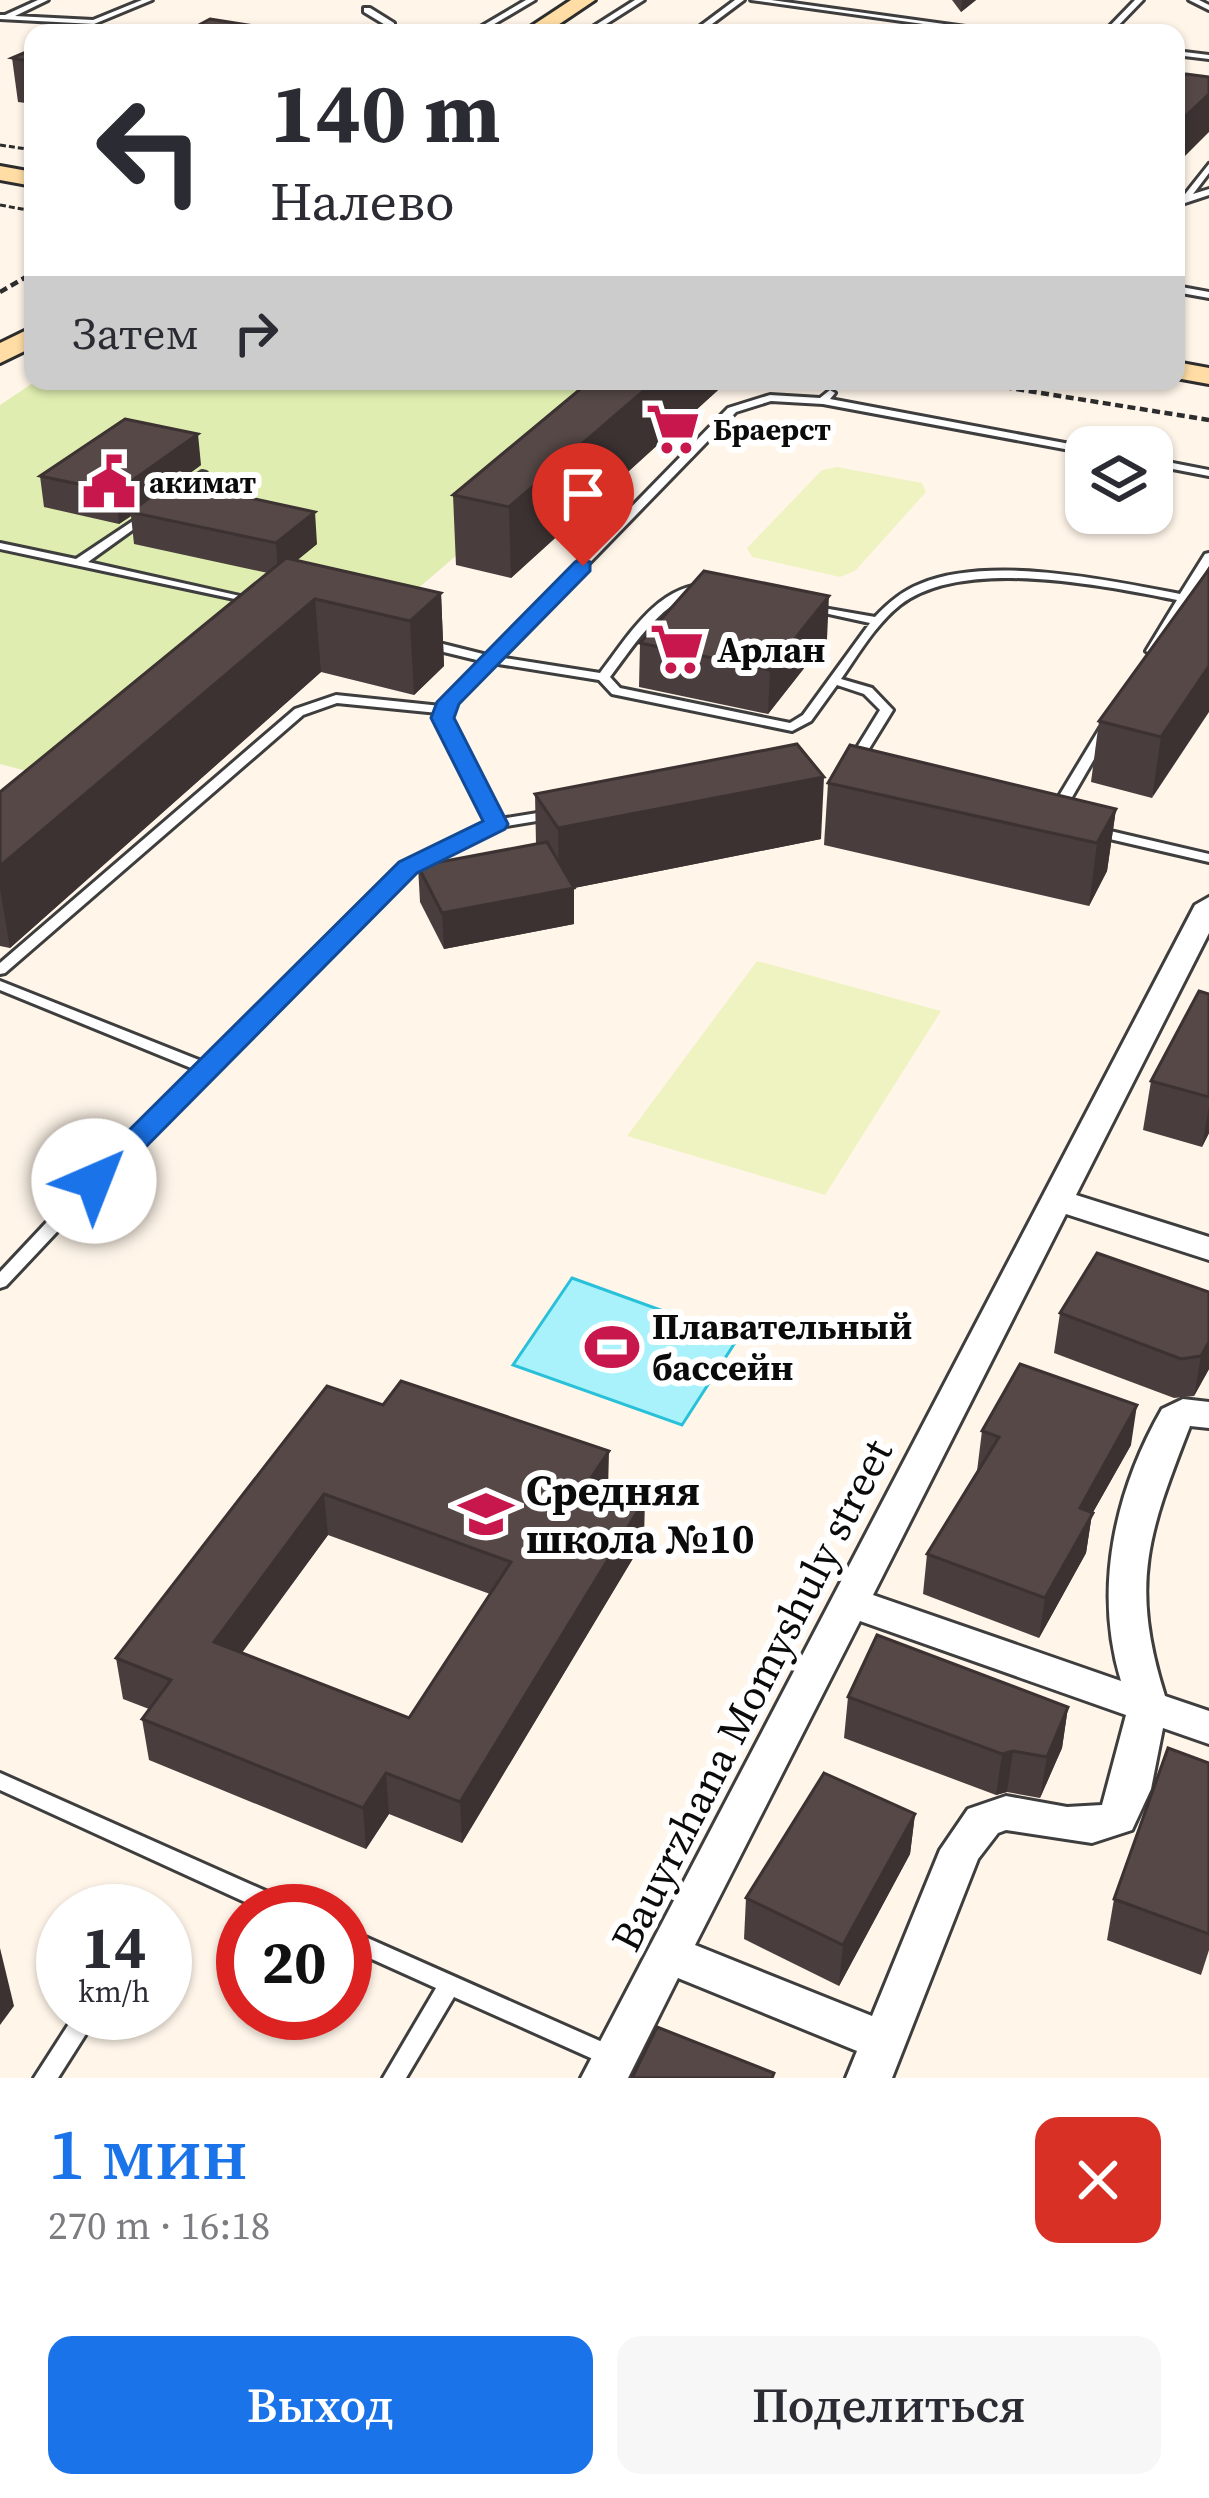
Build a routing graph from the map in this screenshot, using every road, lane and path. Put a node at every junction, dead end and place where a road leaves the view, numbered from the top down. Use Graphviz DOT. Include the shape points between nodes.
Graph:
graph roads {
  1 [pos="44,0"];
  2 [pos="148,0"];
  3 [pos="531,0"];
  4 [pos="585,0"];
  5 [pos="640,0"];
  6 [pos="740,0"];
  7 [pos="755,0"];
  8 [pos="1139,0"];
  9 [pos="1193,0"];
  10 [pos="1209,8"];
  11 [pos="367,10"];
  12 [pos="3,17"];
  13 [pos="389,24"];
  14 [pos="490,24"];
  15 [pos="546,24"];
  16 [pos="601,24"];
  17 [pos="707,24"];
  18 [pos="936,24"];
  19 [pos="1116,24"];
  20 [pos="1209,167"];
  21 [pos="1185,195"];
  22 [pos="1023,390"];
  23 [pos="1209,420"];
  24 [pos="1065,446"];
  25 [pos="1173,466"];
  26 [pos="1209,473"];
  27 [pos="202,475"];
  28 [pos="0,546"];
  29 [pos="1209,556"];
  30 [pos="77,564"];
  31 [pos="729,590"];
  32 [pos="1183,598"];
  33 [pos="259,603"];
  34 [pos="792,603"];
  35 [pos="1209,603"];
  36 [pos="878,621"];
  37 [pos="409,639"];
  38 [pos="1147,659"];
  39 [pos="493,660"];
  40 [pos="603,677"];
  41 [pos="836,682"];
  42 [pos="445,710"];
  43 [pos="1111,720"];
  44 [pos="869,780"];
  45 [pos="565,813"];
  46 [pos="496,824"];
  47 [pos="1209,859"];
  48 [pos="1209,905"];
  49 [pos="0,970"];
  50 [pos="0,985"];
  51 [pos="206,1068"];
  52 [pos="1054,1199"];
  53 [pos="1209,1249"];
  54 [pos="0,1282"];
  55 [pos="1209,1414"];
  56 [pos="850,1602"];
  57 [pos="1148,1705"];
  58 [pos="1209,1728"];
  59 [pos="0,1781"];
  60 [pos="227,1884"];
  61 [pos="372,1949"];
  62 [pos="668,1954"];
  63 [pos="450,1984"];
  64 [pos="71,2040"];
  65 [pos="876,2059"];
  66 [pos="609,2068"];
  67 [pos="45,2078"];
  68 [pos="394,2078"];
  1 -- 12 [label="lane"];
  2 -- 12 [label="lane" via="94,22"];
  3 -- 14 [label="lane"];
  4 -- 15 [label="main road"];
  5 -- 16 [label="lane"];
  6 -- 17 [label="lane"];
  7 -- 18 [label="lane"];
  8 -- 19 [label="lane"];
  9 -- 10 [label="lane"];
  11 -- 13 [label="lane"];
  20 -- 21 [label="lane"];
  22 -- 23 [label="path"];
  24 -- 39 [label="lane" via="826,397 770,398 732,410"];
  25 -- 26 [label="lane"];
  27 -- 30 [label="lane"];
  28 -- 30 [label="lane"];
  29 -- 32 [label="lane"];
  30 -- 33 [label="lane"];
  31 -- 40 [label="lane" via="684,589 666,601"];
  32 -- 35 [label="lane"];
  32 -- 36 [label="lane" via="987,574 903,596"];
  32 -- 38 [label="lane"];
  34 -- 36 [label="lane"];
  36 -- 41 [label="lane"];
  37 -- 39 [label="lane"];
  39 -- 40 [label="lane"];
  39 -- 42 [label="lane"];
  40 -- 41 [label="lane" via="616,691 792,727"];
  41 -- 44 [label="lane" via="868,691 886,710 846,774"];
  42 -- 46 [label="lane" via="442,718"];
  42 -- 49 [label="lane" via="336,699 299,712"];
  43 -- 47 [label="lane" via="1051,822"];
  45 -- 46 [label="lane"];
  46 -- 51 [label="lane" via="408,868"];
  48 -- 52 [label="street, Bauyrzhana Momyshuly street"];
  50 -- 51 [label="lane"];
  51 -- 54 [label="lane"];
  52 -- 53 [label="street"];
  52 -- 56 [label="street, Bauyrzhana Momyshuly street"];
  55 -- 57 [label="street" via="1174,1418 1132,1526 1130,1643"];
  56 -- 57 [label="street"];
  56 -- 62 [label="street, Bauyrzhana Momyshuly street"];
  57 -- 58 [label="street"];
  57 -- 65 [label="street" via="1117,1817 1092,1825 1006,1813 982,1820 961,1850"];
  59 -- 60 [label="lane"];
  61 -- 63 [label="lane"];
  62 -- 65 [label="street"];
  62 -- 66 [label="street, Bauyrzhana Momyshuly street"];
  63 -- 66 [label="lane"];
  63 -- 68 [label="lane"];
  64 -- 67 [label="lane"];
}
